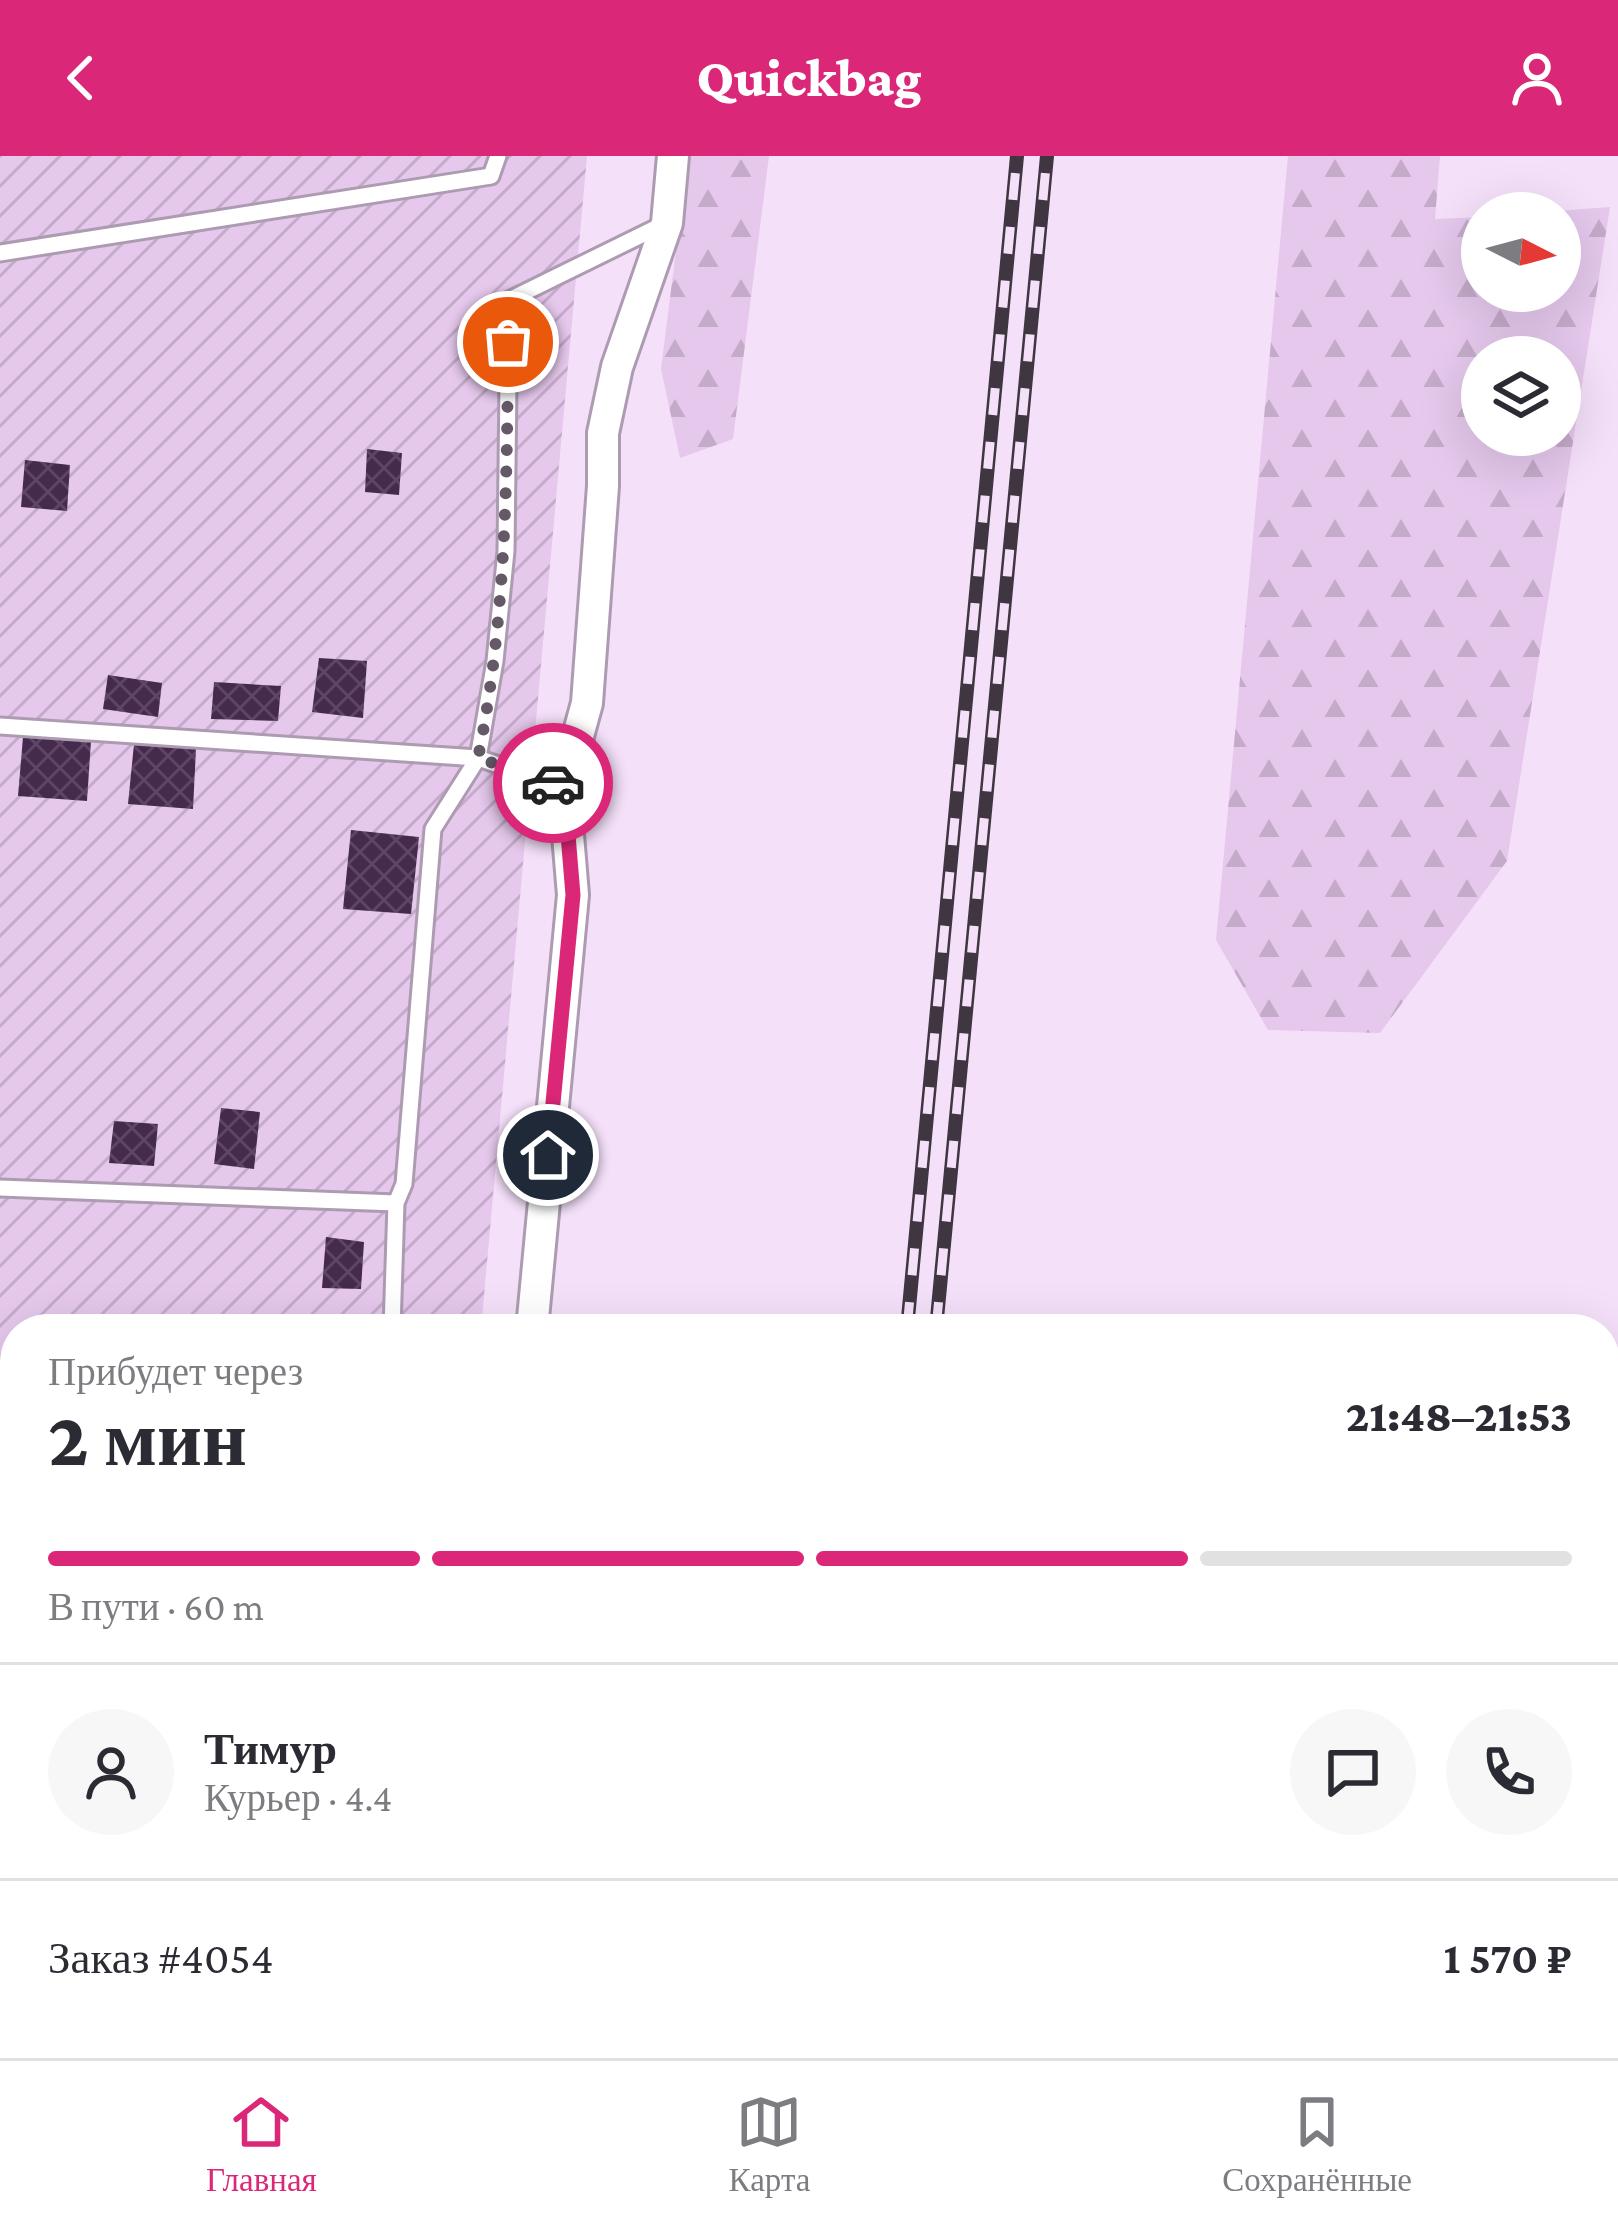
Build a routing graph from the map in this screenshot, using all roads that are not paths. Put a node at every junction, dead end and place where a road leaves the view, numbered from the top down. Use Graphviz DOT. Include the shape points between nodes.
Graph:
graph roads {
  1 [pos="498,156"];
  2 [pos="674,156"];
  3 [pos="667,223"];
  4 [pos="0,253"];
  5 [pos="0,726"];
  6 [pos="478,758"];
  7 [pos="564,787"];
  8 [pos="0,1188"];
  9 [pos="396,1203"];
  10 [pos="392,1314"];
  11 [pos="533,1314"];
  1 -- 4 [label="lane" via="491,176"];
  2 -- 3 [label="street"];
  3 -- 6 [label="lane" via="509,300 506,550"];
  3 -- 7 [label="street" via="603,433 587,703"];
  5 -- 6 [label="lane"];
  6 -- 7 [label="lane"];
  6 -- 9 [label="lane" via="434,829 404,1184"];
  7 -- 11 [label="street" via="573,895"];
  8 -- 9 [label="lane"];
  9 -- 10 [label="lane"];
}
